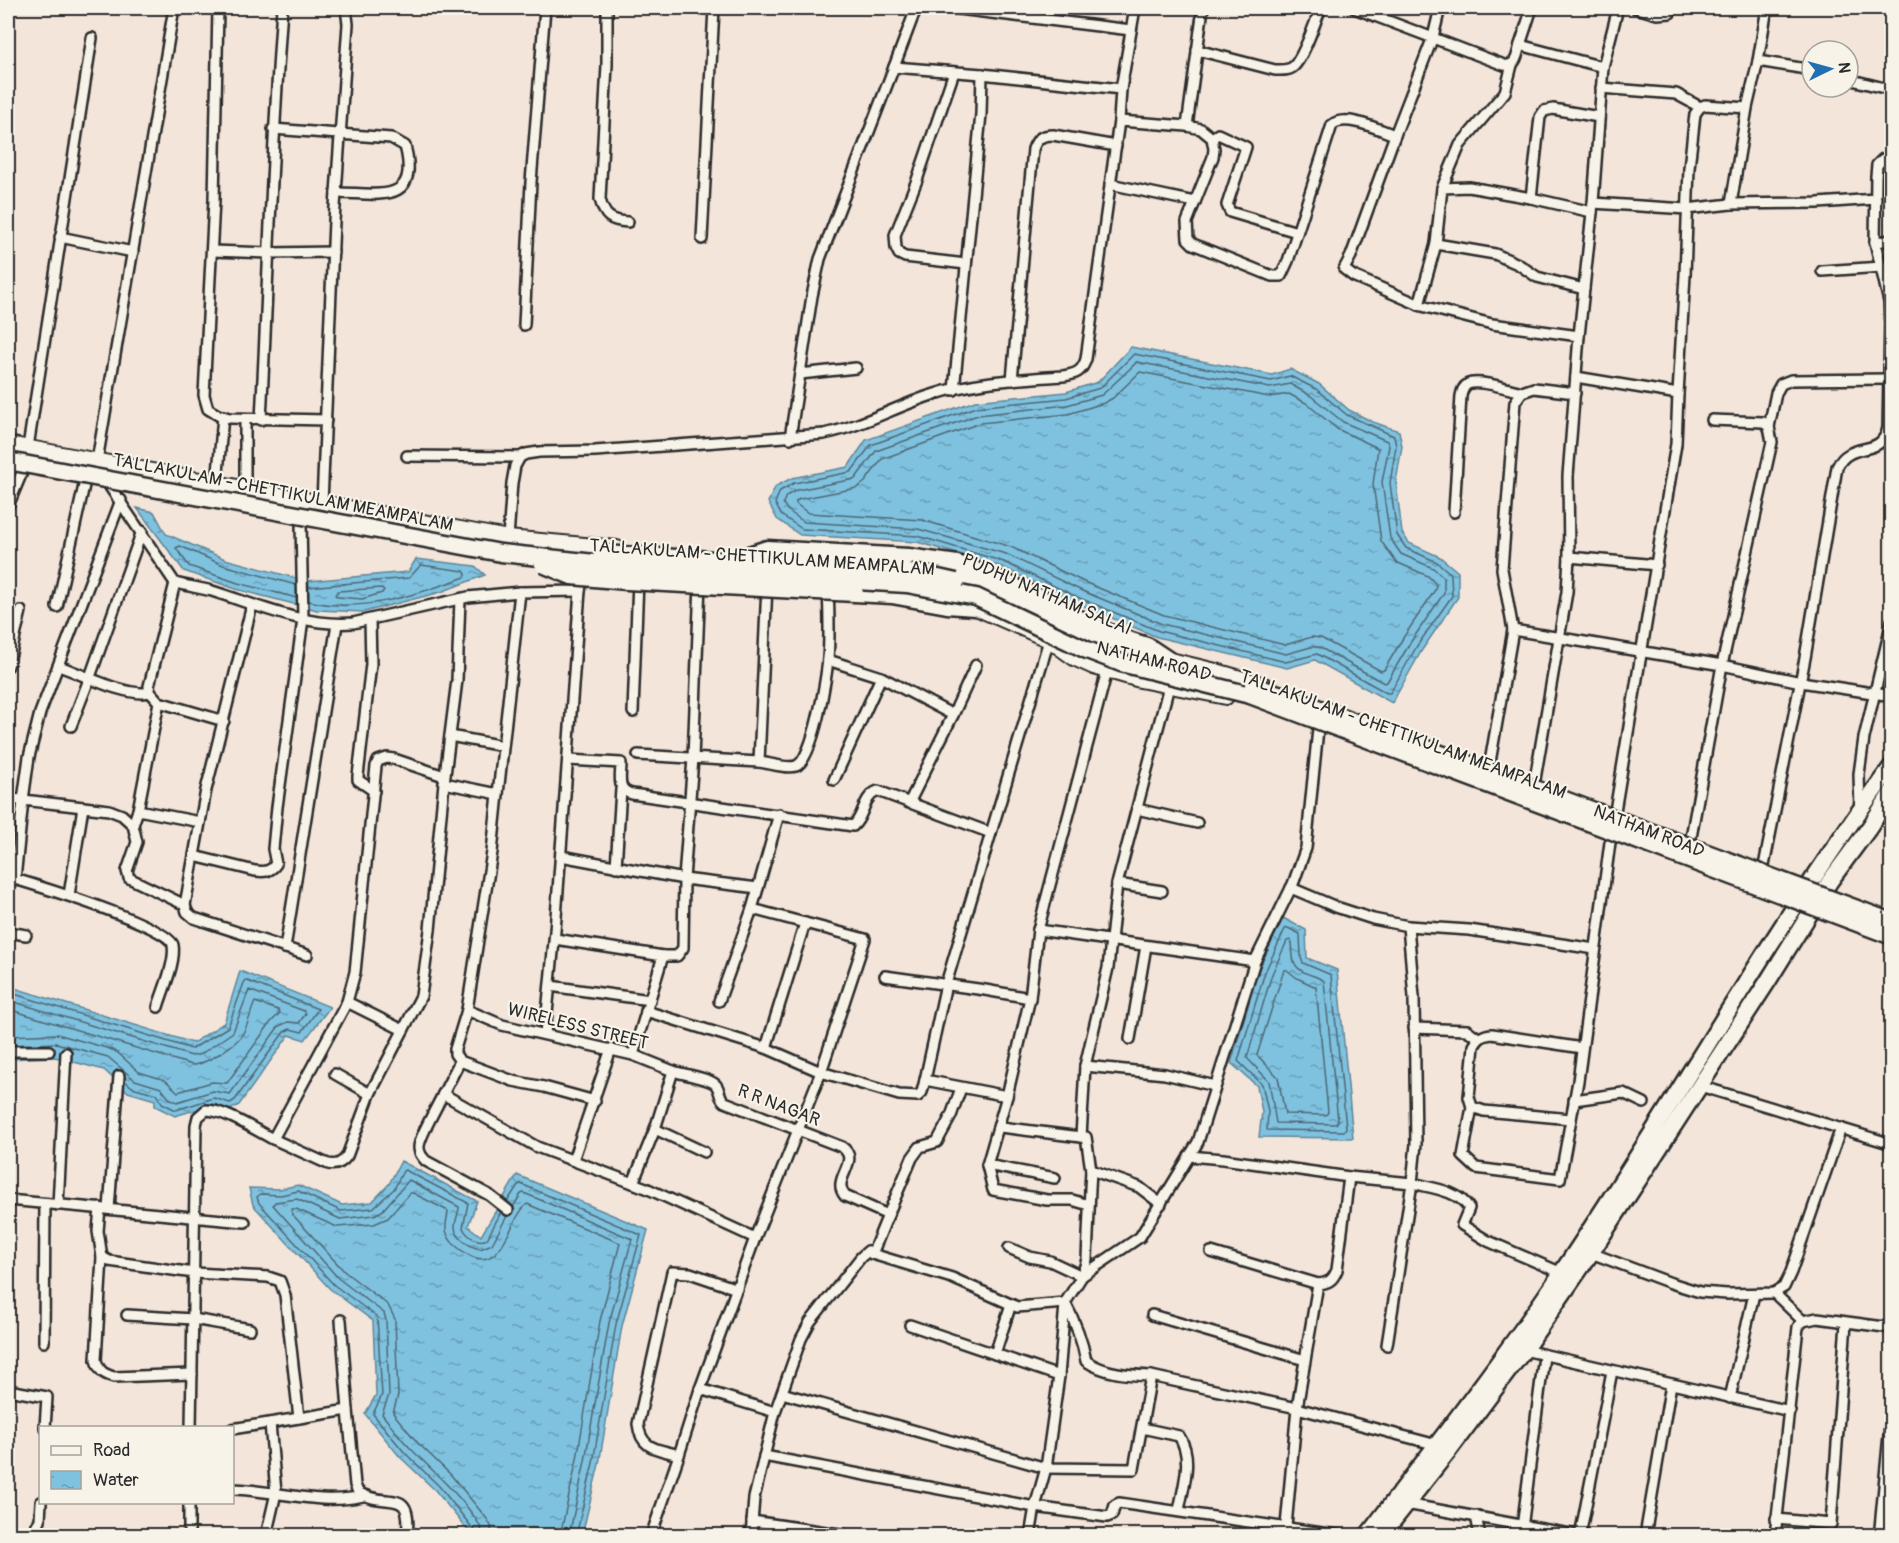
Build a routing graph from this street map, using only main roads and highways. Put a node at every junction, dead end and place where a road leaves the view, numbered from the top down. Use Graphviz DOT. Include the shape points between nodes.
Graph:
graph roads {
  1 [pos="8,444"];
  2 [pos="8,450"];
  3 [pos="8,461"];
  4 [pos="8,468"];
  5 [pos="520,556"];
  6 [pos="733,560"];
  7 [pos="975,607"];
  8 [pos="1168,660"];
  9 [pos="1286,692"];
  10 [pos="1892,766"];
  11 [pos="1892,792"];
  12 [pos="1807,888"];
  13 [pos="1822,894"];
  14 [pos="1795,906"];
  15 [pos="1811,912"];
  16 [pos="1892,920"];
  17 [pos="1892,936"];
  18 [pos="1892,940"];
  19 [pos="1567,1276"];
  20 [pos="1367,1536"];
  21 [pos="1381,1536"];
  1 -- 8 [label="main road, PUDHU NATHAM SALAI" via="508,538 714,555 872,560 946,572 982,583 1115,645"];
  2 -- 6 [label="highway, TALLAKULAM - CHETTIKULAM MEAMPALAM, bridge" via="505,543 608,554"];
  3 -- 5 [label="highway, TALLAKULAM - CHETTIKULAM MEAMPALAM, bridge"];
  4 -- 7 [label="main road" via="583,571 891,590"];
  5 -- 7 [label="highway, bridge" via="572,576 892,595"];
  5 -- 17 [label="highway, TALLAKULAM - CHETTIKULAM MEAMPALAM, bridge" via="651,569 908,584 976,597 1113,660 1250,695"];
  6 -- 8 [label="highway, bridge" via="767,549 908,557 957,564 1044,600 1116,636 1147,646"];
  6 -- 16 [label="highway, TALLAKULAM - CHETTIKULAM MEAMPALAM, bridge" via="868,568 973,585 1110,650 1285,696"];
  7 -- 14 [label="main road, NATHAM ROAD" via="1107,671 1279,711"];
  8 -- 9 [label="main road, PUDHU NATHAM SALAI"];
  9 -- 12 [label="main road, NATHAM ROAD"];
  10 -- 12 [label="main road"];
  11 -- 13 [label="main road"];
  12 -- 13 [label="main road, NATHAM ROAD"];
  12 -- 14 [label="main road"];
  13 -- 15 [label="main road"];
  13 -- 16 [label="main road, NATHAM ROAD"];
  14 -- 15 [label="main road, NATHAM ROAD"];
  14 -- 19 [label="main road"];
  15 -- 18 [label="main road, NATHAM ROAD"];
  15 -- 19 [label="main road" via="1591,1253"];
  19 -- 20 [label="main road"];
  19 -- 21 [label="main road" via="1524,1350"];
}
